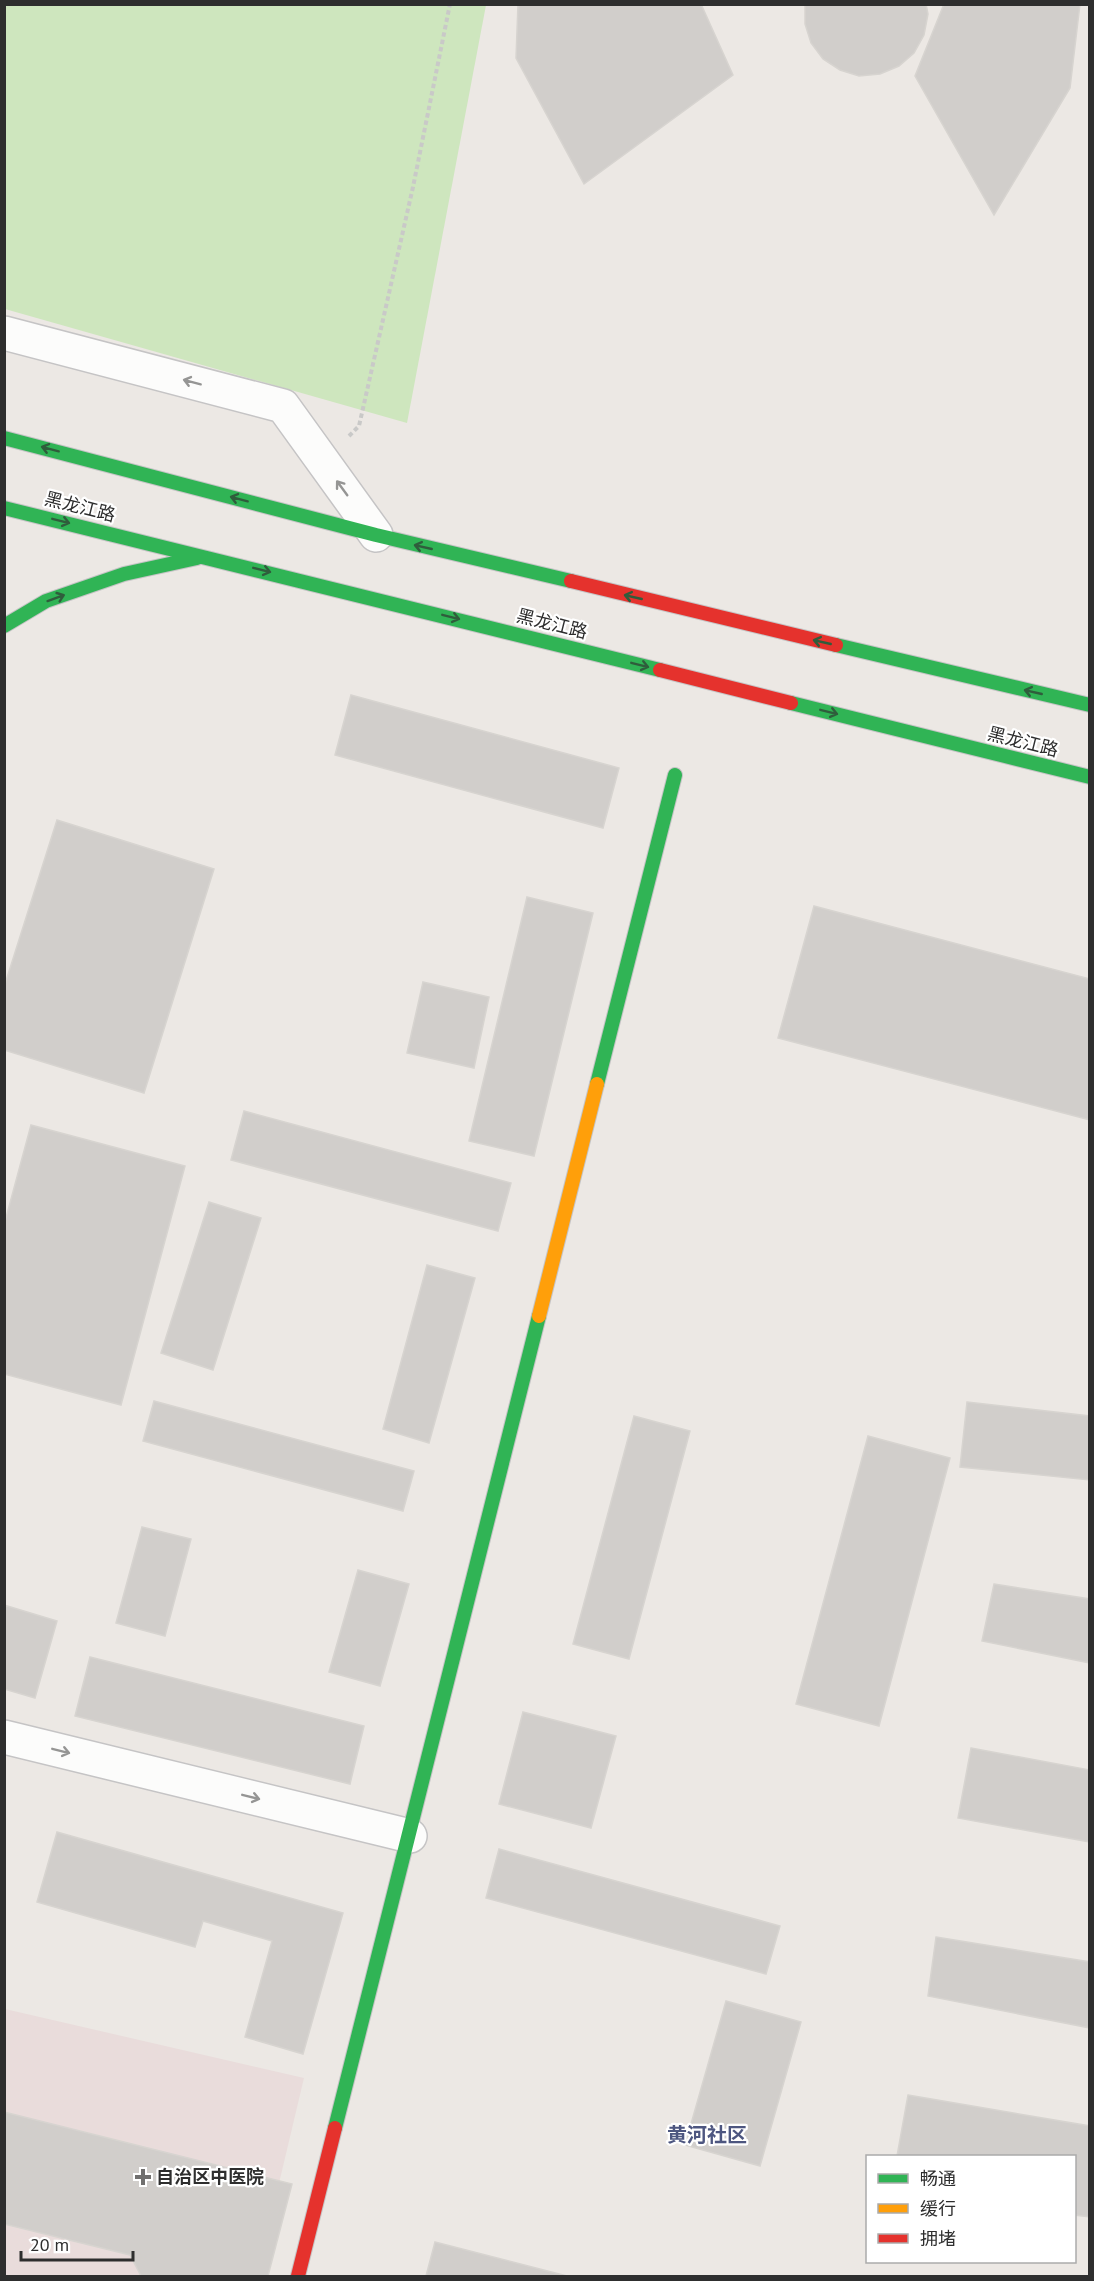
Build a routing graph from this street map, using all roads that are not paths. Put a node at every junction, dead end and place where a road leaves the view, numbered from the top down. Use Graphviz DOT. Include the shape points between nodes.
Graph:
graph roads {
  1 [pos="4,333"];
  2 [pos="4,438"];
  3 [pos="4,508"];
  4 [pos="376,536"];
  5 [pos="205,556"];
  6 [pos="4,626"];
  7 [pos="1089,705"];
  8 [pos="675,775"];
  9 [pos="1089,777"];
  10 [pos="4,1737"];
  11 [pos="410,1836"];
  12 [pos="298,2277"];
  4 -- 1 [label="street, one-way" via="283,406"];
  4 -- 2 [label="main road, one-way"];
  3 -- 5 [label="main road, 黑龙江路, one-way"];
  7 -- 4 [label="main road, one-way"];
  6 -- 5 [label="main road, one-way" via="46,601 124,574"];
  5 -- 9 [label="main road, 黑龙江路, one-way"];
  8 -- 11 [label="main road"];
  10 -- 11 [label="street, one-way"];
  11 -- 12 [label="main road"];
}
